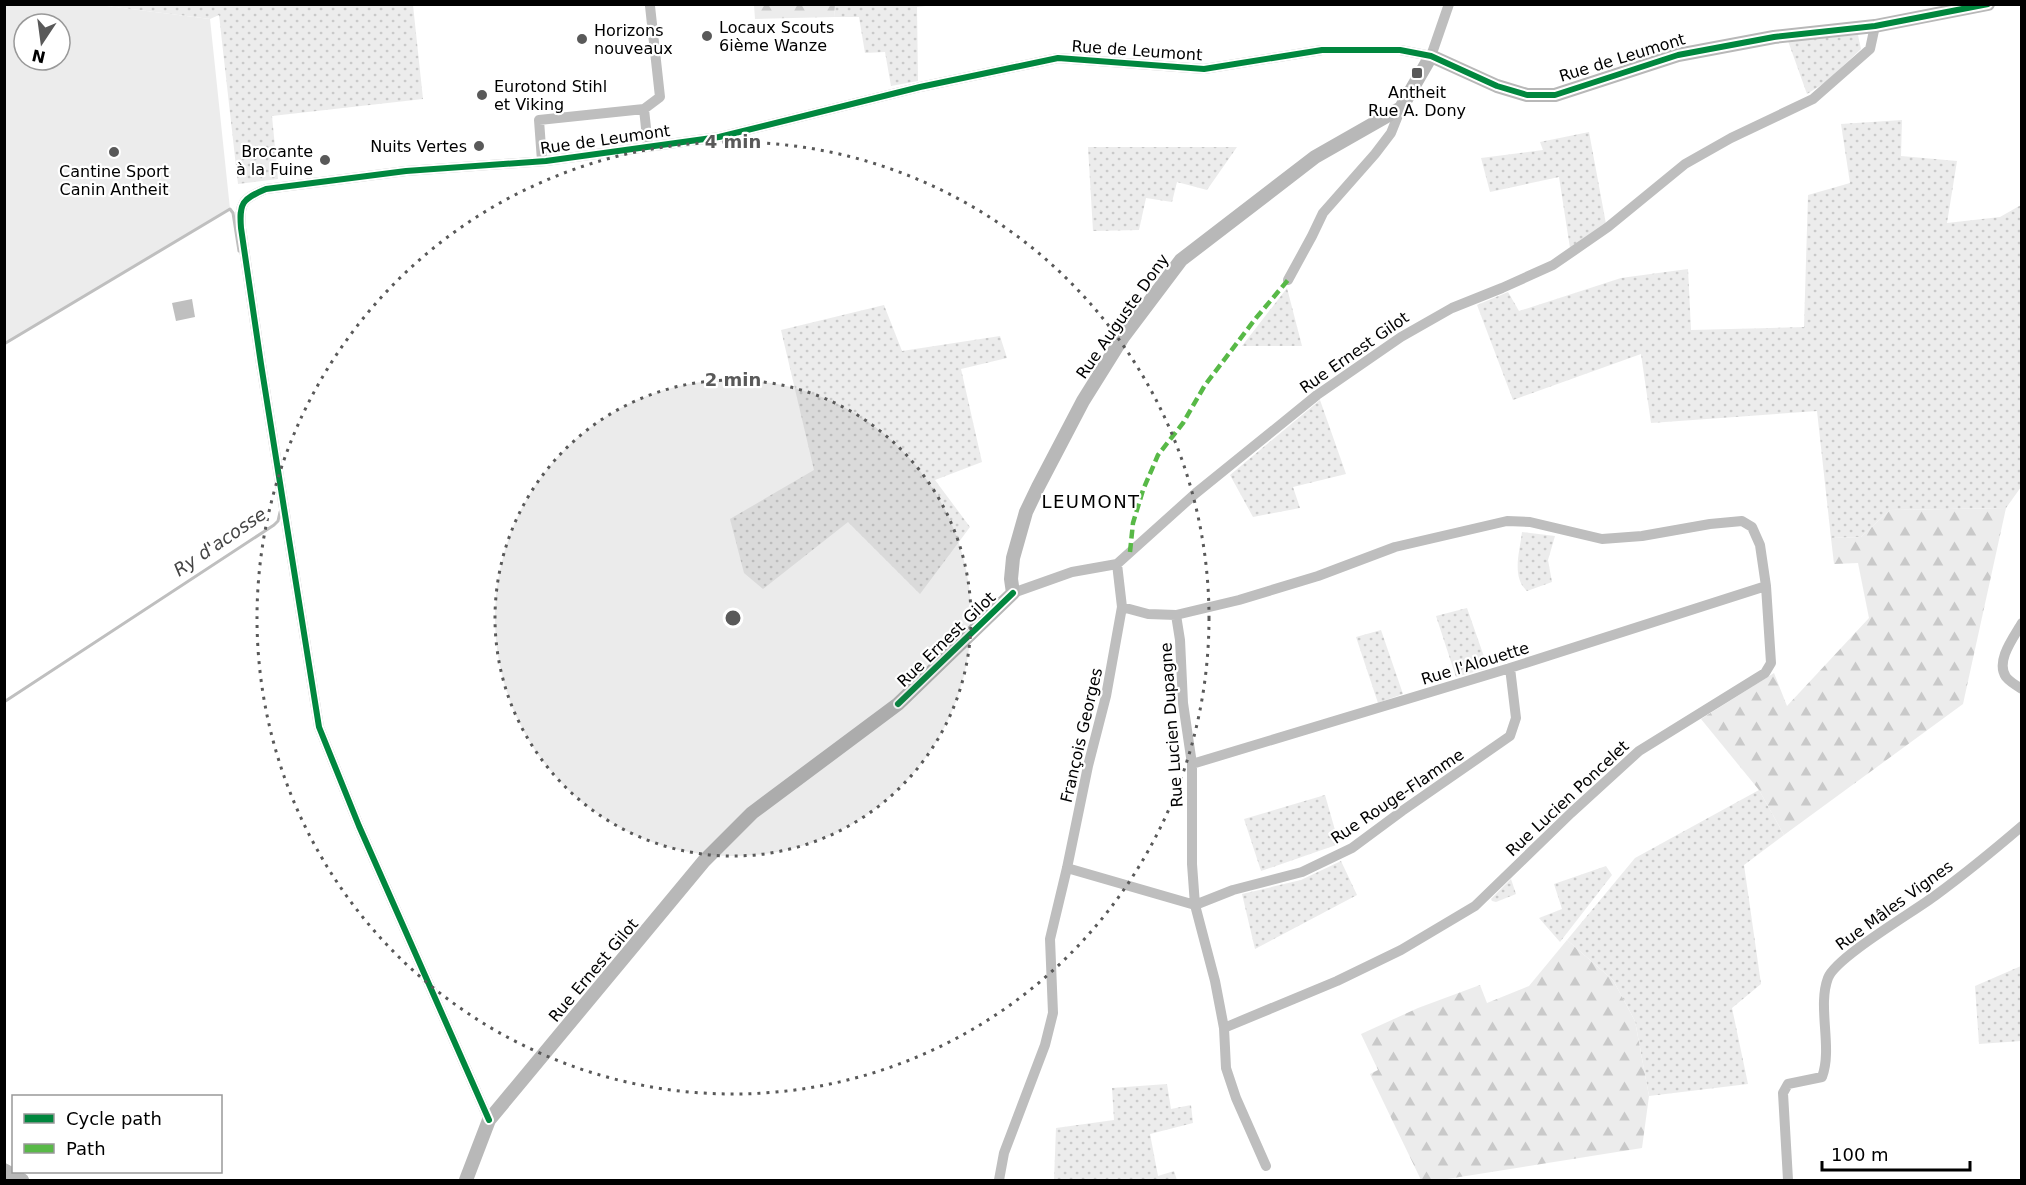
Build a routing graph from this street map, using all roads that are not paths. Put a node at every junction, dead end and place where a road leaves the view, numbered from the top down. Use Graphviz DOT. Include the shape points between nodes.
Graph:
graph roads {
  1 [pos="1988,4"];
  2 [pos="650,6"];
  3 [pos="1447,6"];
  4 [pos="1875,26"];
  5 [pos="1431,56"];
  6 [pos="1401,108"];
  7 [pos="644,109"];
  8 [pos="648,147"];
  9 [pos="542,161"];
  10 [pos="1288,280"];
  11 [pos="1117,564"];
  12 [pos="1766,586"];
  13 [pos="1013,593"];
  14 [pos="1122,607"];
  15 [pos="1176,615"];
  16 [pos="2022,622"];
  17 [pos="1510,668"];
  18 [pos="2022,689"];
  19 [pos="1192,764"];
  20 [pos="2022,826"];
  21 [pos="1067,868"];
  22 [pos="1195,906"];
  23 [pos="1224,1028"];
  24 [pos="489,1120"];
  25 [pos="1266,1166"];
  26 [pos="4,1170"];
  27 [pos="22,1180"];
  28 [pos="466,1180"];
  29 [pos="999,1180"];
  30 [pos="1788,1180"];
  1 -- 4 [label="street, Rue de Leumont"];
  2 -- 7 [label="street" via="660,97"];
  3 -- 5 [label="street"];
  4 -- 5 [label="street, Rue de Leumont" via="1774,37 1678,55 1555,95 1527,94 1497,86"];
  4 -- 11 [label="street, Rue Ernest Gilot" via="1870,49 1813,99 1685,164 1554,265 1452,308 1401,337 1317,395 1196,493"];
  5 -- 6 [label="street"];
  5 -- 8 [label="street, Rue de Leumont" via="1400,50 1323,51 1204,69 1058,58 920,87 719,137"];
  6 -- 10 [label="street" via="1386,140 1323,213"];
  6 -- 13 [label="street, Rue Auguste Dony" via="1315,157 1181,260 1123,338 1083,401 1038,487 1026,512 1013,558"];
  7 -- 8 [label="street"];
  7 -- 9 [label="street" via="539,120"];
  8 -- 9 [label="street, Rue de Leumont"];
  9 -- 24 [label="street, Rue de Leumont" via="406,171 266,189 244,201 240,212 319,727"];
  11 -- 13 [label="street, Rue Ernest Gilot" via="1072,572"];
  11 -- 14 [label="street, François Georges"];
  12 -- 15 [label="street, Rue Lucien Poncelet" via="1760,545 1752,527 1742,521 1602,539 1530,522 1507,521 1395,547 1318,576"];
  12 -- 17 [label="street, Rue l'Alouette"];
  12 -- 23 [label="street, Rue Lucien Poncelet" via="1771,663 1765,673 1639,751 1475,906 1390,955"];
  13 -- 24 [label="street, Rue Ernest Gilot" via="898,704 752,813 704,861"];
  14 -- 15 [label="street, Rue Lucien Poncelet" via="1148,614"];
  14 -- 21 [label="street, François Georges"];
  15 -- 19 [label="street, Rue Lucien Dupagne"];
  16 -- 18 [label="street" via="2005,654 2003,669 2007,678"];
  17 -- 19 [label="street, Rue l'Alouette"];
  17 -- 22 [label="street, Rue Rouge-Flamme" via="1516,717 1510,736 1352,848 1302,872 1233,890"];
  19 -- 22 [label="street, Rue Lucien Dupagne"];
  20 -- 30 [label="street, Rue Mâles Vignes" via="1935,896 1842,960 1829,977 1824,1006 1826,1067 1822,1077 1788,1084 1783,1093"];
  21 -- 22 [label="street"];
  21 -- 29 [label="street, François Georges" via="1050,939 1053,1013 1045,1045 1004,1153"];
  22 -- 23 [label="street, Rue Lucien Dupagne"];
  23 -- 25 [label="street, Rue Lucien Dupagne" via="1226,1068"];
  24 -- 28 [label="street, Rue Ernest Gilot"];
  26 -- 27 [label="street"];
}
